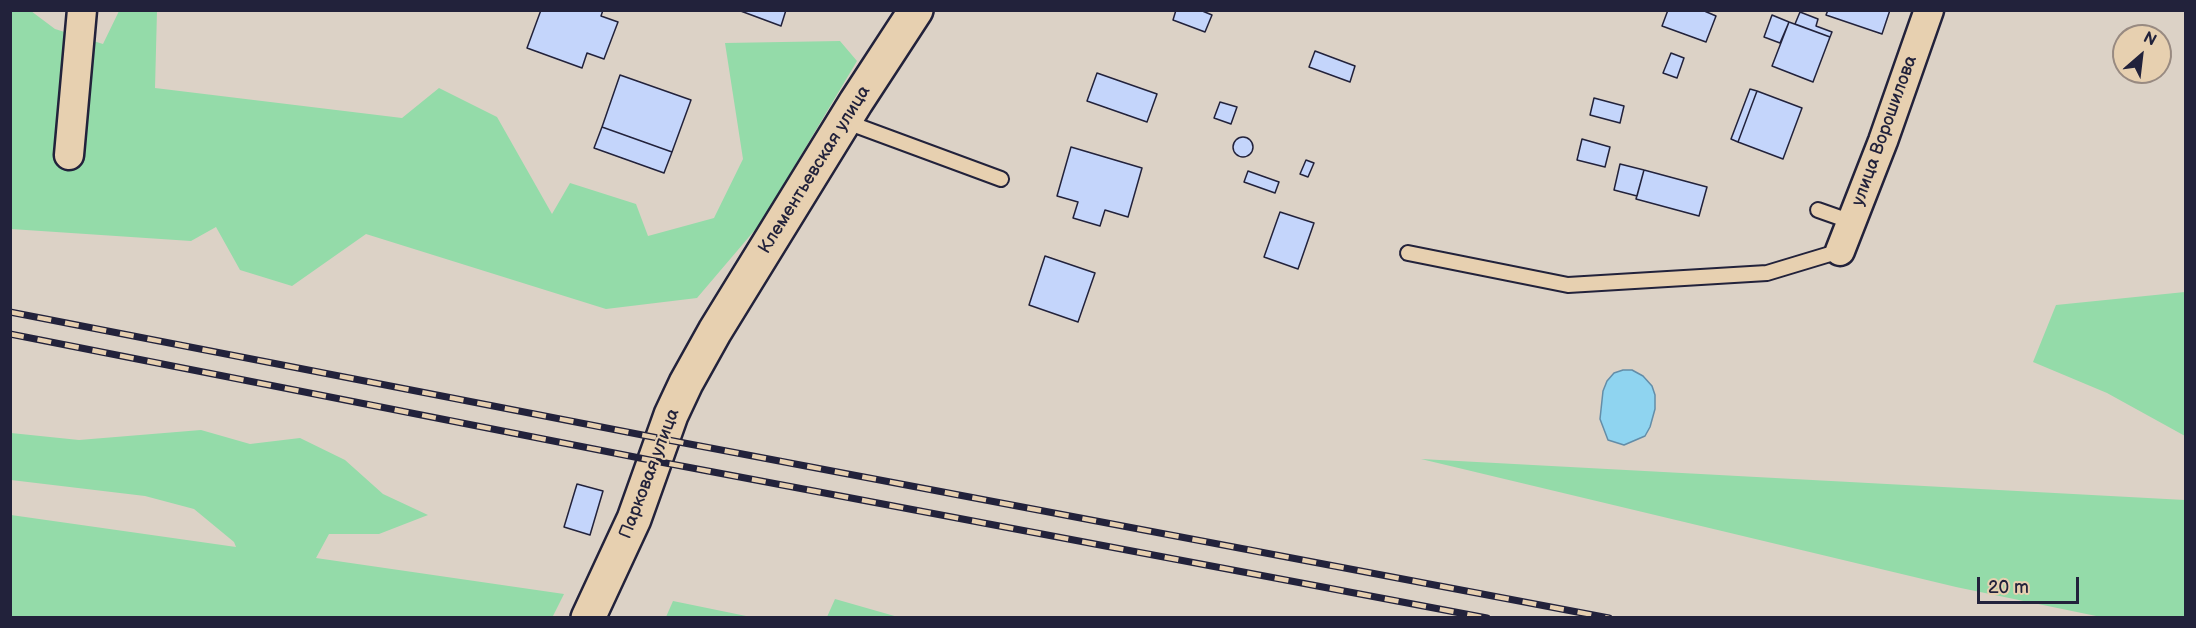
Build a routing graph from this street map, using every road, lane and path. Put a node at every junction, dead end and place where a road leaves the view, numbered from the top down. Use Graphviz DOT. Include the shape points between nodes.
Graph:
graph roads {
  1 [pos="916,10"];
  2 [pos="1929,10"];
  3 [pos="81,12"];
  4 [pos="844,122"];
  5 [pos="69,155"];
  6 [pos="1001,179"];
  7 [pos="1818,210"];
  8 [pos="1852,222"];
  9 [pos="1840,251"];
  10 [pos="1408,253"];
  11 [pos="715,331"];
  12 [pos="588,618"];
  1 -- 4 [label="street, Клементьевская улица"];
  2 -- 8 [label="street, улица Ворошилова"];
  3 -- 5 [label="street"];
  4 -- 6 [label="lane"];
  4 -- 11 [label="street, Клементьевская улица"];
  7 -- 8 [label="lane"];
  8 -- 9 [label="street, улица Ворошилова"];
  9 -- 10 [label="lane" via="1767,273 1568,285"];
  11 -- 12 [label="street, Парковая улица" via="671,415 634,519"];
}
